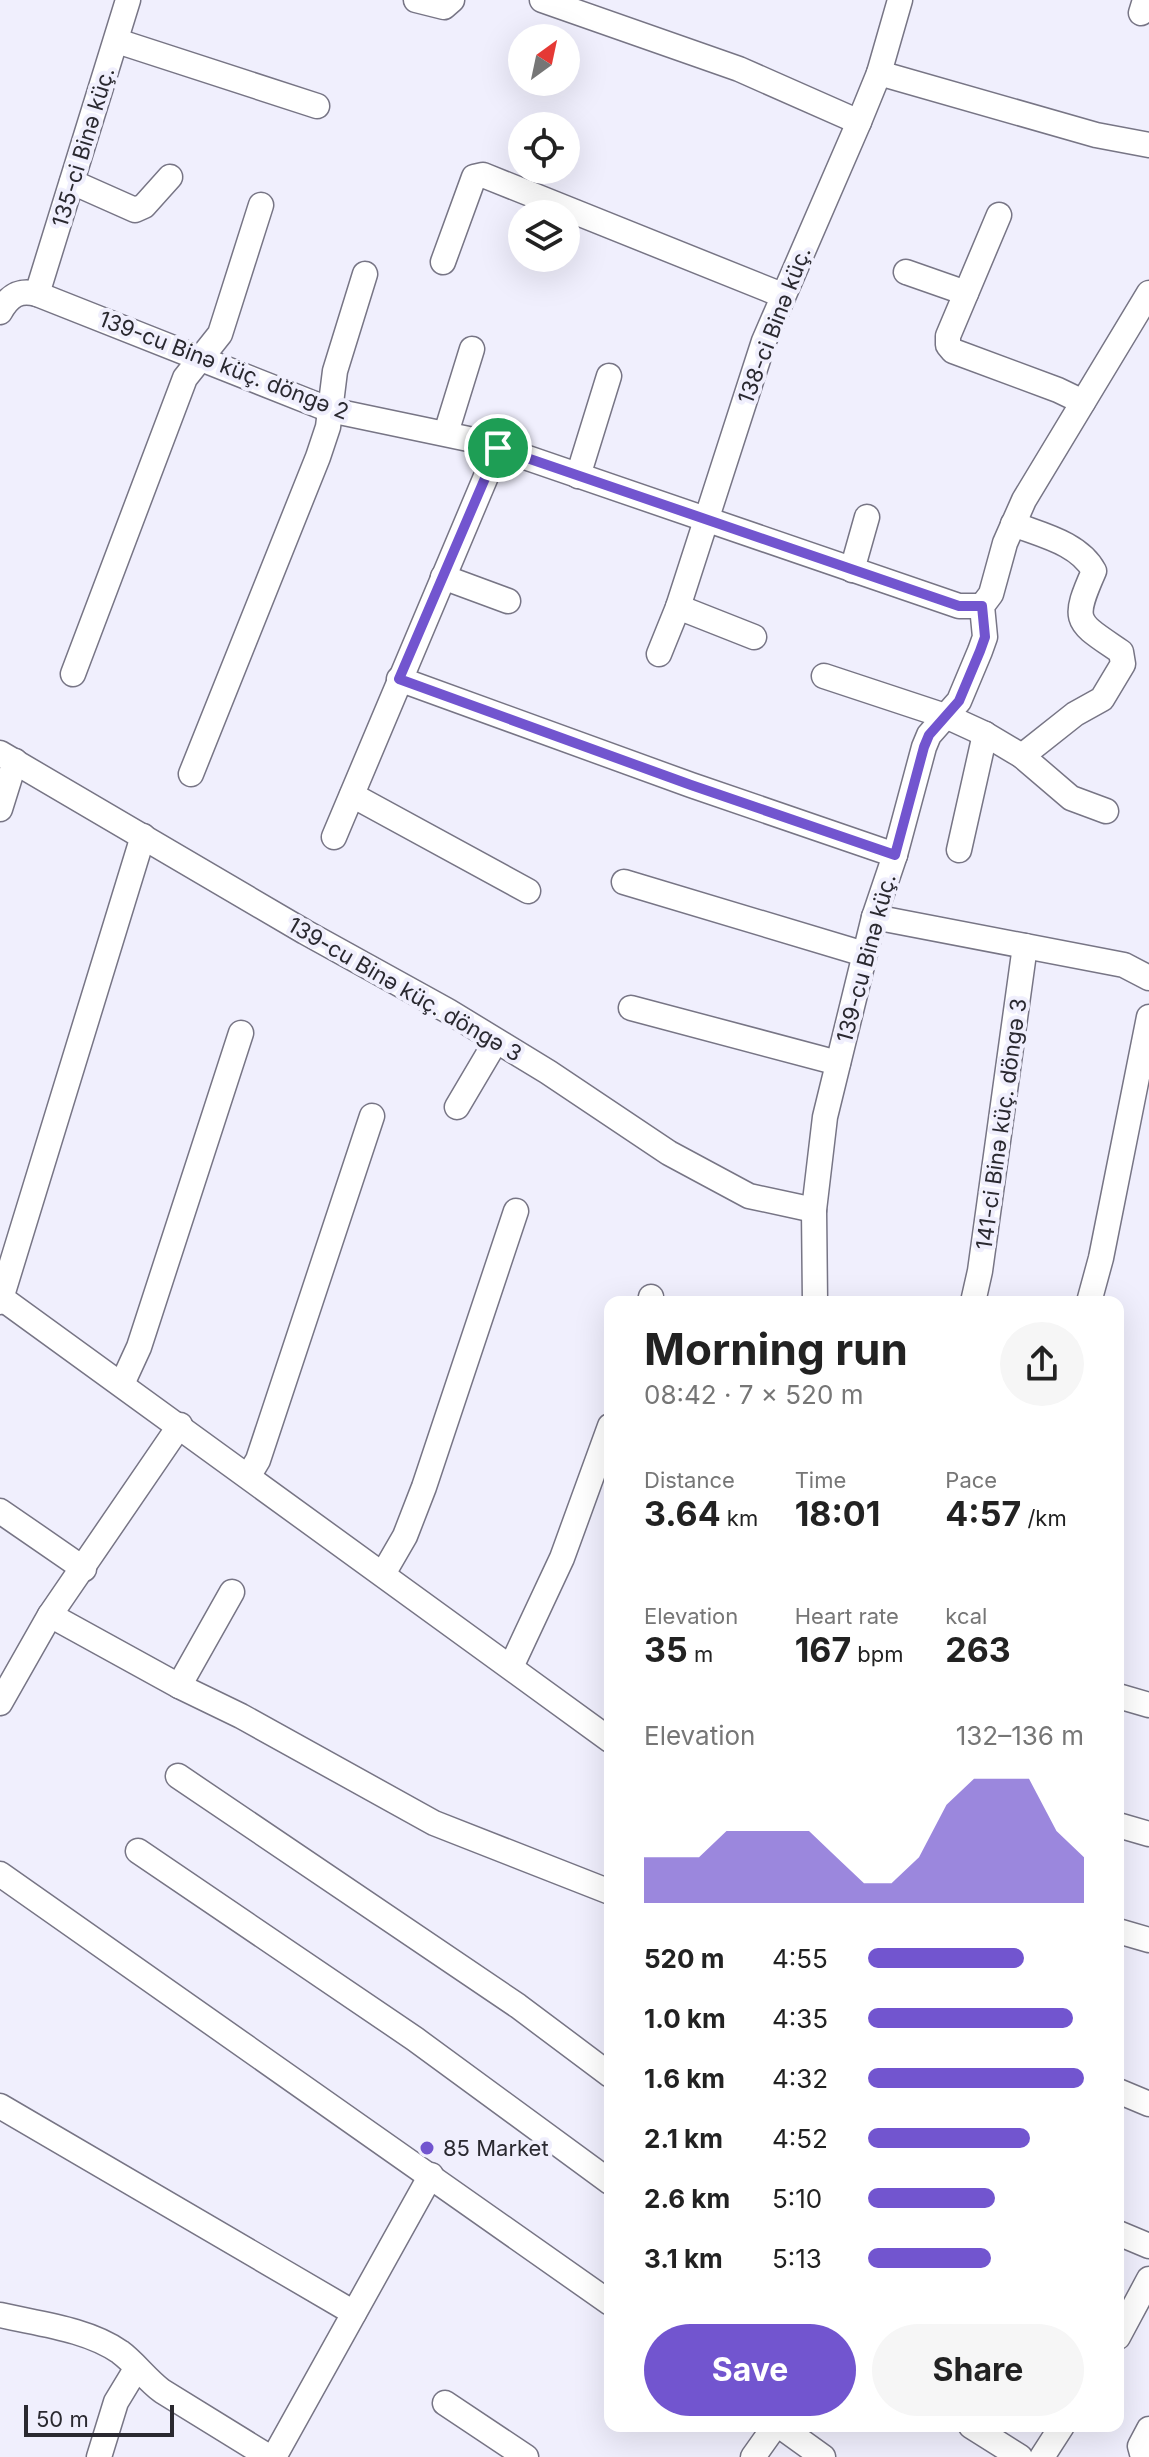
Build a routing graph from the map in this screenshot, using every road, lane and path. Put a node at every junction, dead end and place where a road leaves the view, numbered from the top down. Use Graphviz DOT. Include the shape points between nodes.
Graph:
graph roads {
  1 [pos="128,0"];
  2 [pos="416,0"];
  3 [pos="452,0"];
  4 [pos="542,0"];
  5 [pos="900,0"];
  6 [pos="117,41"];
  7 [pos="879,73"];
  8 [pos="317,106"];
  9 [pos="859,122"];
  10 [pos="1149,145"];
  11 [pos="170,177"];
  12 [pos="72,182"];
  13 [pos="261,205"];
  14 [pos="999,215"];
  15 [pos="443,262"];
  16 [pos="906,272"];
  17 [pos="365,274"];
  18 [pos="18,290"];
  19 [pos="966,293"];
  20 [pos="1149,293"];
  21 [pos="782,295"];
  22 [pos="0,312"];
  23 [pos="472,349"];
  24 [pos="200,357"];
  25 [pos="609,376"];
  26 [pos="1083,402"];
  27 [pos="330,410"];
  28 [pos="446,433"];
  29 [pos="498,448"];
  30 [pos="578,476"];
  31 [pos="867,517"];
  32 [pos="705,521"];
  33 [pos="1013,524"];
  34 [pos="852,570"];
  35 [pos="443,577"];
  36 [pos="508,601"];
  37 [pos="982,606"];
  38 [pos="678,607"];
  39 [pos="754,637"];
  40 [pos="659,654"];
  41 [pos="73,674"];
  42 [pos="824,676"];
  43 [pos="399,679"];
  44 [pos="948,717"];
  45 [pos="985,734"];
  46 [pos="1022,756"];
  47 [pos="7,757"];
  48 [pos="191,774"];
  49 [pos="352,795"];
  50 [pos="0,809"];
  51 [pos="1106,811"];
  52 [pos="143,836"];
  53 [pos="334,837"];
  54 [pos="959,850"];
  55 [pos="895,855"];
  56 [pos="624,882"];
  57 [pos="528,891"];
  58 [pos="874,917"];
  59 [pos="1025,946"];
  60 [pos="864,954"];
  61 [pos="1149,978"];
  62 [pos="631,1008"];
  63 [pos="1149,1017"];
  64 [pos="241,1033"];
  65 [pos="496,1041"];
  66 [pos="838,1063"];
  67 [pos="457,1107"];
  68 [pos="372,1116"];
  69 [pos="814,1210"];
  70 [pos="516,1211"];
  71 [pos="815,1296"];
  72 [pos="974,1296"];
  73 [pos="1091,1296"];
  74 [pos="0,1299"];
  75 [pos="122,1384"];
  76 [pos="180,1425"];
  77 [pos="604,1442"];
  78 [pos="249,1475"];
  79 [pos="0,1511"];
  80 [pos="84,1569"];
  81 [pos="383,1574"];
  82 [pos="232,1592"];
  83 [pos="50,1615"];
  84 [pos="511,1667"];
  85 [pos="179,1686"];
  86 [pos="1124,1698"];
  87 [pos="0,1703"];
  88 [pos="1149,1705"];
  89 [pos="604,1736"];
  90 [pos="178,1776"];
  91 [pos="1124,1827"];
  92 [pos="1149,1834"];
  93 [pos="138,1851"];
  94 [pos="0,1874"];
  95 [pos="604,1890"];
  96 [pos="1124,1933"];
  97 [pos="1149,1940"];
  98 [pos="604,2070"];
  99 [pos="1124,2094"];
  100 [pos="1149,2104"];
  101 [pos="0,2106"];
  102 [pos="431,2175"];
  103 [pos="604,2178"];
  104 [pos="1124,2236"];
  105 [pos="1149,2246"];
  106 [pos="1149,2279"];
  107 [pos="604,2299"];
  108 [pos="354,2313"];
  109 [pos="0,2315"];
  110 [pos="1124,2326"];
  111 [pos="136,2369"];
  112 [pos="445,2403"];
  113 [pos="1149,2429"];
  114 [pos="773,2432"];
  115 [pos="787,2432"];
  116 [pos="980,2432"];
  117 [pos="1058,2432"];
  118 [pos="99,2457"];
  119 [pos="271,2457"];
  120 [pos="526,2457"];
  121 [pos="753,2457"];
  122 [pos="823,2457"];
  123 [pos="1020,2457"];
  124 [pos="1042,2457"];
  125 [pos="1143,2457"];
  1 -- 6 [label="street, 135-ci Binə küç."];
  2 -- 3 [label="street" via="444,7"];
  4 -- 9 [label="street" via="739,69"];
  5 -- 7 [label="street, 138-ci Binə küç."];
  6 -- 8 [label="street"];
  6 -- 12 [label="street, 135-ci Binə küç."];
  7 -- 9 [label="street, 138-ci Binə küç."];
  7 -- 10 [label="street"];
  9 -- 21 [label="street, 138-ci Binə küç."];
  11 -- 12 [label="street" via="135,210"];
  12 -- 18 [label="street, 135-ci Binə küç."];
  13 -- 24 [label="street" via="220,334"];
  14 -- 19 [label="street"];
  15 -- 21 [label="street" via="474,177 483,175"];
  16 -- 19 [label="street"];
  17 -- 27 [label="street" via="335,371"];
  18 -- 22 [label="street"];
  18 -- 24 [label="street, 139-cu Binə küç. döngə 2"];
  19 -- 26 [label="street" via="948,336 953,351"];
  20 -- 26 [label="street, 139-cu Binə küç."];
  21 -- 32 [label="street, 138-ci Binə küç."];
  23 -- 28 [label="street"];
  24 -- 27 [label="street, 139-cu Binə küç. döngə 2"];
  24 -- 41 [label="street" via="185,378"];
  25 -- 30 [label="street"];
  26 -- 33 [label="street, 139-cu Binə küç."];
  27 -- 28 [label="street, 139-cu Binə küç. döngə 2"];
  27 -- 48 [label="street" via="318,457"];
  28 -- 29 [label="street, 139-cu Binə küç. döngə 2"];
  29 -- 30 [label="street, 139-cu Binə küç. döngə 2"];
  29 -- 35 [label="street"];
  30 -- 32 [label="street, 139-cu Binə küç. döngə 2"];
  31 -- 34 [label="street"];
  32 -- 34 [label="street, 139-cu Binə küç. döngə 2"];
  32 -- 38 [label="street, 138-ci Binə küç."];
  33 -- 37 [label="street, 139-cu Binə küç." via="991,594"];
  33 -- 46 [label="street" via="1087,558 1094,571 1080,618 1121,652 1123,664 1102,699"];
  34 -- 37 [label="street, 139-cu Binə küç. döngə 2" via="959,606"];
  35 -- 36 [label="street"];
  35 -- 43 [label="street"];
  37 -- 44 [label="street, 139-cu Binə küç." via="985,637"];
  38 -- 39 [label="street"];
  38 -- 40 [label="street, 138-ci Binə küç."];
  42 -- 44 [label="street"];
  43 -- 49 [label="street"];
  43 -- 55 [label="street"];
  44 -- 45 [label="street"];
  44 -- 55 [label="street, 139-cu Binə küç." via="924,747"];
  45 -- 46 [label="street"];
  45 -- 54 [label="street"];
  46 -- 51 [label="street" via="1071,798"];
  47 -- 50 [label="street"];
  47 -- 52 [label="street, 139-cu Binə küç. döngə 3"];
  49 -- 53 [label="street"];
  49 -- 57 [label="street"];
  52 -- 65 [label="street, 139-cu Binə küç. döngə 3"];
  52 -- 74 [label="street"];
  55 -- 58 [label="street, 139-cu Binə küç."];
  56 -- 60 [label="street"];
  58 -- 59 [label="street"];
  58 -- 60 [label="street, 139-cu Binə küç."];
  59 -- 61 [label="street" via="1124,965"];
  59 -- 72 [label="street, 141-ci Binə küç. döngə 3"];
  60 -- 66 [label="street, 139-cu Binə küç."];
  62 -- 66 [label="street"];
  63 -- 73 [label="street"];
  64 -- 75 [label="street" via="139,1347"];
  65 -- 67 [label="street"];
  65 -- 69 [label="street, 139-cu Binə küç. döngə 3" via="628,1128 727,1185 772,1203"];
  66 -- 69 [label="street, 139-cu Binə küç." via="820,1148"];
  68 -- 78 [label="street"];
  69 -- 71 [label="street, 139-cu Binə küç."];
  70 -- 81 [label="street" via="424,1487"];
  74 -- 75 [label="street"];
  75 -- 76 [label="street"];
  76 -- 78 [label="street"];
  76 -- 80 [label="street"];
  77 -- 84 [label="street" via="562,1558"];
  78 -- 81 [label="street"];
  79 -- 80 [label="street"];
  80 -- 83 [label="street"];
  81 -- 84 [label="street"];
  82 -- 85 [label="street"];
  83 -- 85 [label="street"];
  83 -- 87 [label="street"];
  84 -- 89 [label="street"];
  85 -- 95 [label="street" via="434,1823"];
  86 -- 88 [label="street"];
  90 -- 98 [label="street" via="518,2006"];
  91 -- 92 [label="street"];
  93 -- 103 [label="street" via="415,2039"];
  94 -- 102 [label="street"];
  96 -- 97 [label="street"];
  99 -- 100 [label="street"];
  101 -- 108 [label="street"];
  102 -- 107 [label="street"];
  102 -- 108 [label="street"];
  104 -- 105 [label="street"];
  106 -- 110 [label="street"];
  108 -- 119 [label="street"];
  109 -- 111 [label="street" via="104,2343"];
  111 -- 118 [label="street" via="116,2402"];
  111 -- 119 [label="street" via="162,2391"];
  112 -- 120 [label="street"];
  113 -- 125 [label="street" via="1140,2446"];
  114 -- 121 [label="street"];
  115 -- 122 [label="street"];
  116 -- 123 [label="street"];
  117 -- 124 [label="street"];
}
